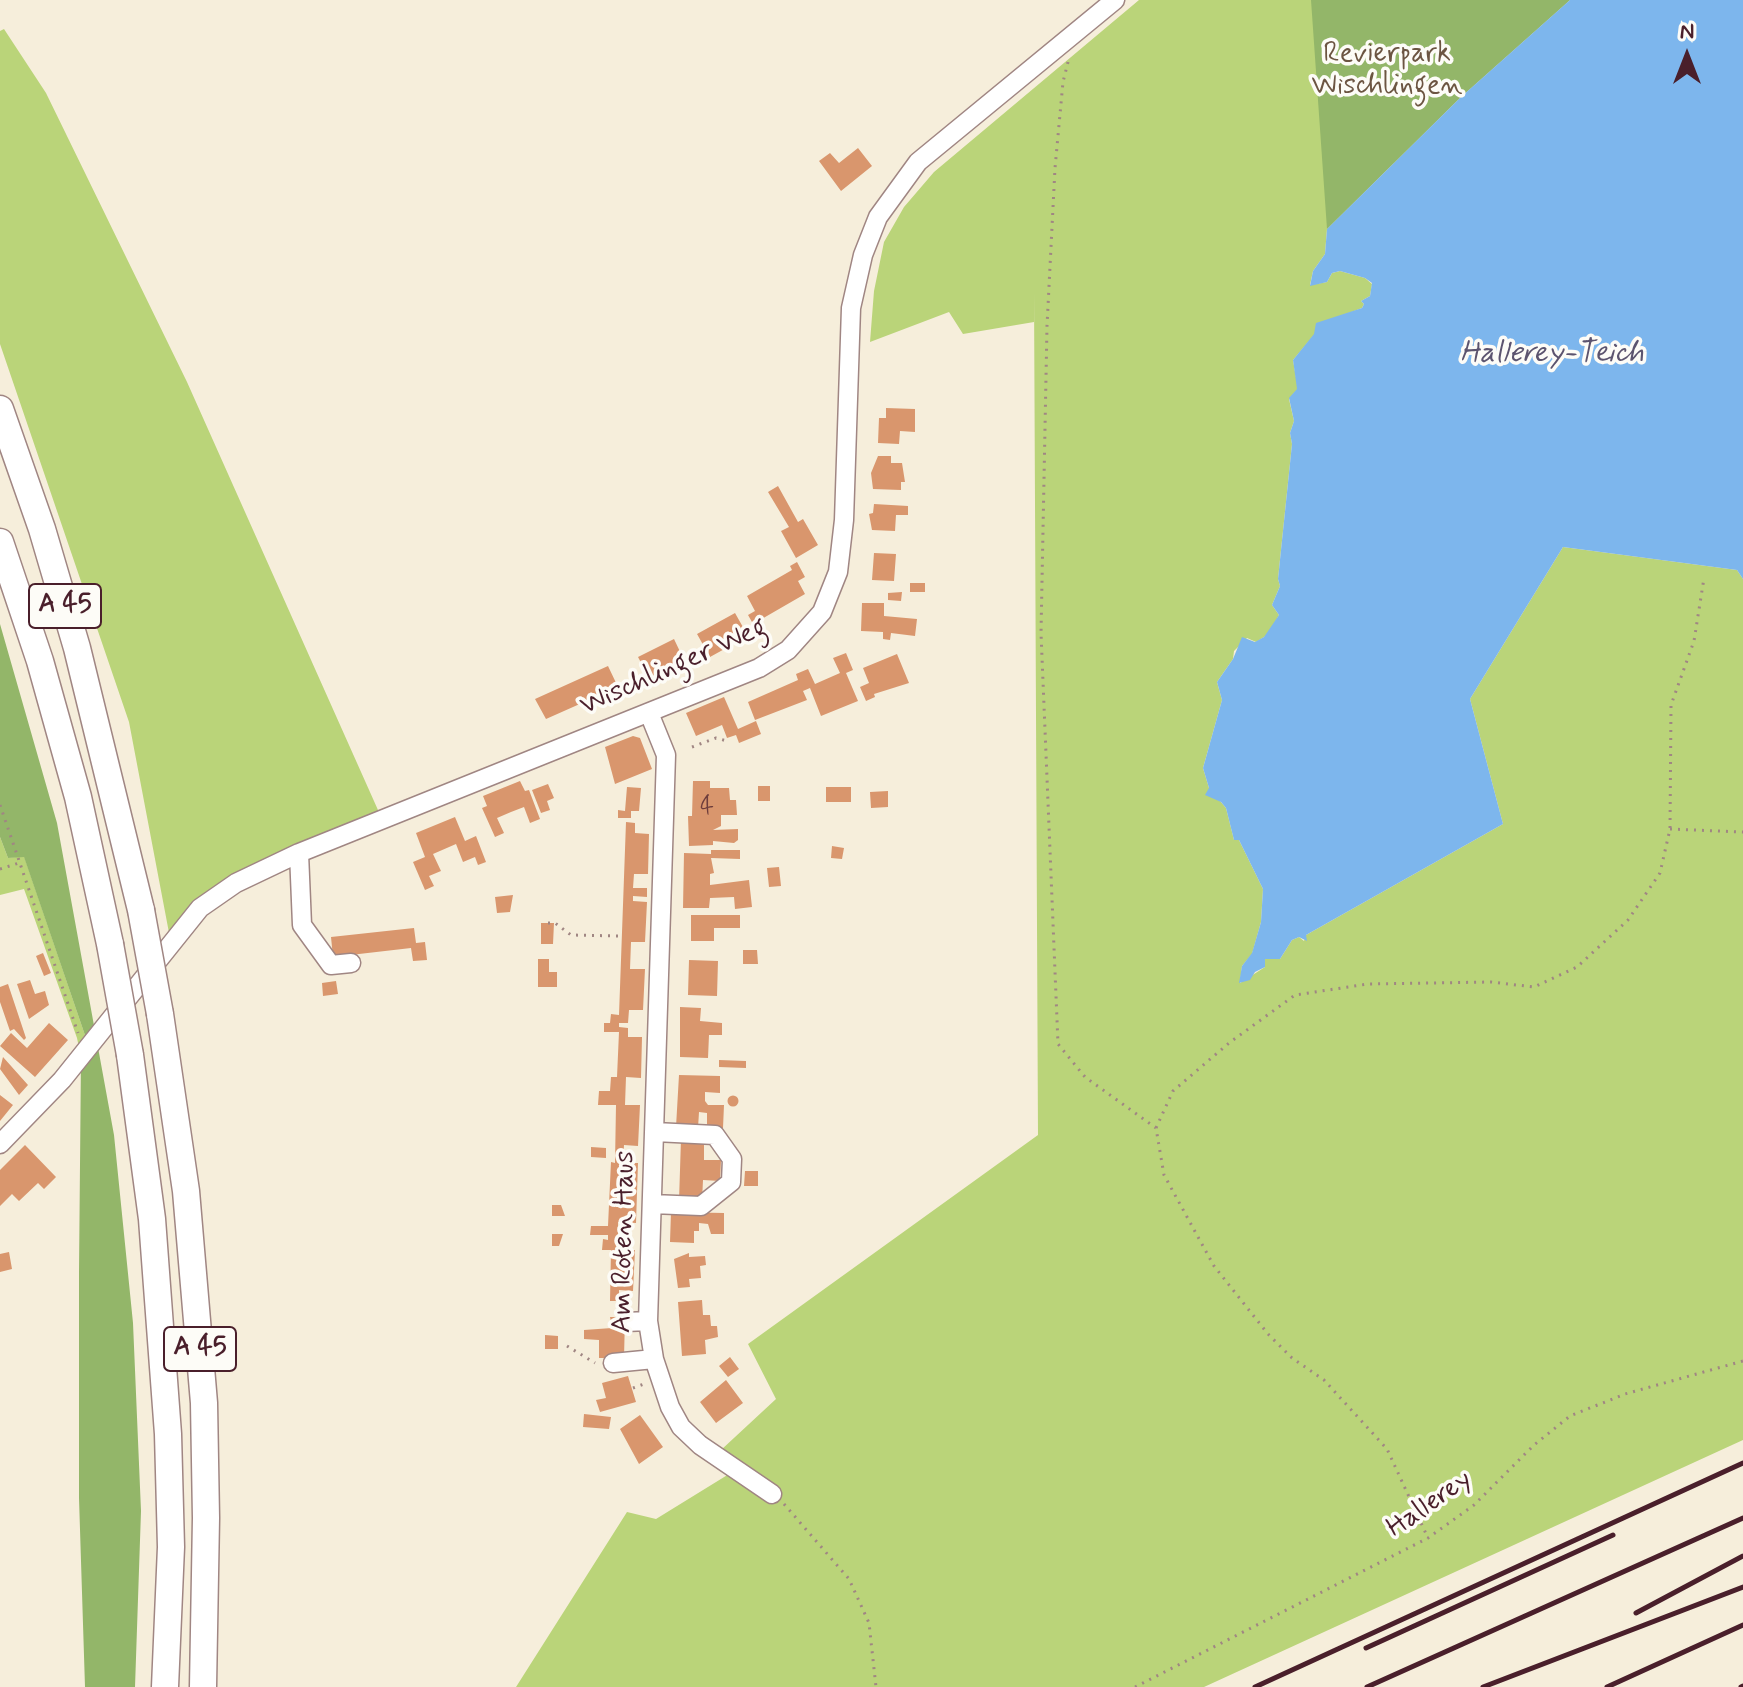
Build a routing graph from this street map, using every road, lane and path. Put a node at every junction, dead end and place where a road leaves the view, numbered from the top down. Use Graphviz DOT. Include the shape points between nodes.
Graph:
graph roads {
  1 [pos="1115,0"];
  2 [pos="1071,52"];
  3 [pos="2,416"];
  4 [pos="0,542"];
  5 [pos="1704,578"];
  6 [pos="649,713"];
  7 [pos="727,741"];
  8 [pos="692,747"];
  9 [pos="0,805"];
  10 [pos="1670,829"];
  11 [pos="1743,832"];
  12 [pos="299,853"];
  13 [pos="20,862"];
  14 [pos="0,869"];
  15 [pos="548,923"];
  16 [pos="620,936"];
  17 [pos="351,963"];
  18 [pos="85,1053"];
  19 [pos="1156,1128"];
  20 [pos="655,1132"];
  21 [pos="0,1144"];
  22 [pos="652,1204"];
  23 [pos="648,1321"];
  24 [pos="626,1322"];
  25 [pos="567,1346"];
  26 [pos="654,1359"];
  27 [pos="1743,1361"];
  28 [pos="604,1363"];
  29 [pos="648,1383"];
  30 [pos="633,1388"];
  31 [pos="772,1494"];
  32 [pos="1428,1538"];
  33 [pos="165,1687"];
  34 [pos="203,1687"];
  35 [pos="876,1687"];
  36 [pos="1135,1687"];
  1 -- 6 [label="street, Wischlinger Weg" via="918,162 868,238 851,308 838,572 822,612 788,650 759,668"];
  2 -- 19 [label="path" via="1055,168 1041,633 1058,1044 1085,1077"];
  3 -- 34 [label="highway, A 45, bridge" via="77,648 141,910 160,1014 186,1191 203,1389"];
  4 -- 33 [label="highway, A 45, bridge" via="78,797 130,1055 152,1219 168,1434 171,1547"];
  5 -- 10 [label="path" via="1694,641 1671,705"];
  6 -- 12 [label="street, Wischlinger Weg"];
  6 -- 20 [label="street, Am Roten Haus" via="666,755"];
  7 -- 8 [label="path" via="716,738"];
  9 -- 13 [label="path"];
  10 -- 11 [label="path"];
  10 -- 19 [label="path" via="1660,873 1628,920 1577,967 1534,987 1491,982 1368,984 1295,995 1240,1033 1173,1091"];
  12 -- 17 [label="street" via="302,925 331,965"];
  12 -- 18 [label="street, Wischlinger Weg" via="236,883 200,908"];
  13 -- 14 [label="path"];
  13 -- 18 [label="path"];
  15 -- 16 [label="path" via="571,935"];
  18 -- 21 [label="street, Wischlinger Weg"];
  19 -- 32 [label="path" via="1164,1175 1214,1266 1268,1334 1324,1380 1387,1449"];
  20 -- 22 [label="street, Am Roten Haus"];
  20 -- 22 [label="street" via="715,1135 732,1159 731,1182 701,1206"];
  22 -- 23 [label="street, Am Roten Haus"];
  23 -- 24 [label="street"];
  23 -- 26 [label="street, Am Roten Haus"];
  25 -- 28 [label="path"];
  26 -- 28 [label="street"];
  26 -- 31 [label="street, Am Roten Haus" via="681,1427"];
  27 -- 32 [label="path, Hallerey" via="1625,1394 1570,1416 1474,1505"];
  29 -- 30 [label="path"];
  31 -- 35 [label="path" via="793,1511 849,1579 869,1623"];
  32 -- 36 [label="path, Hallerey"];
}
